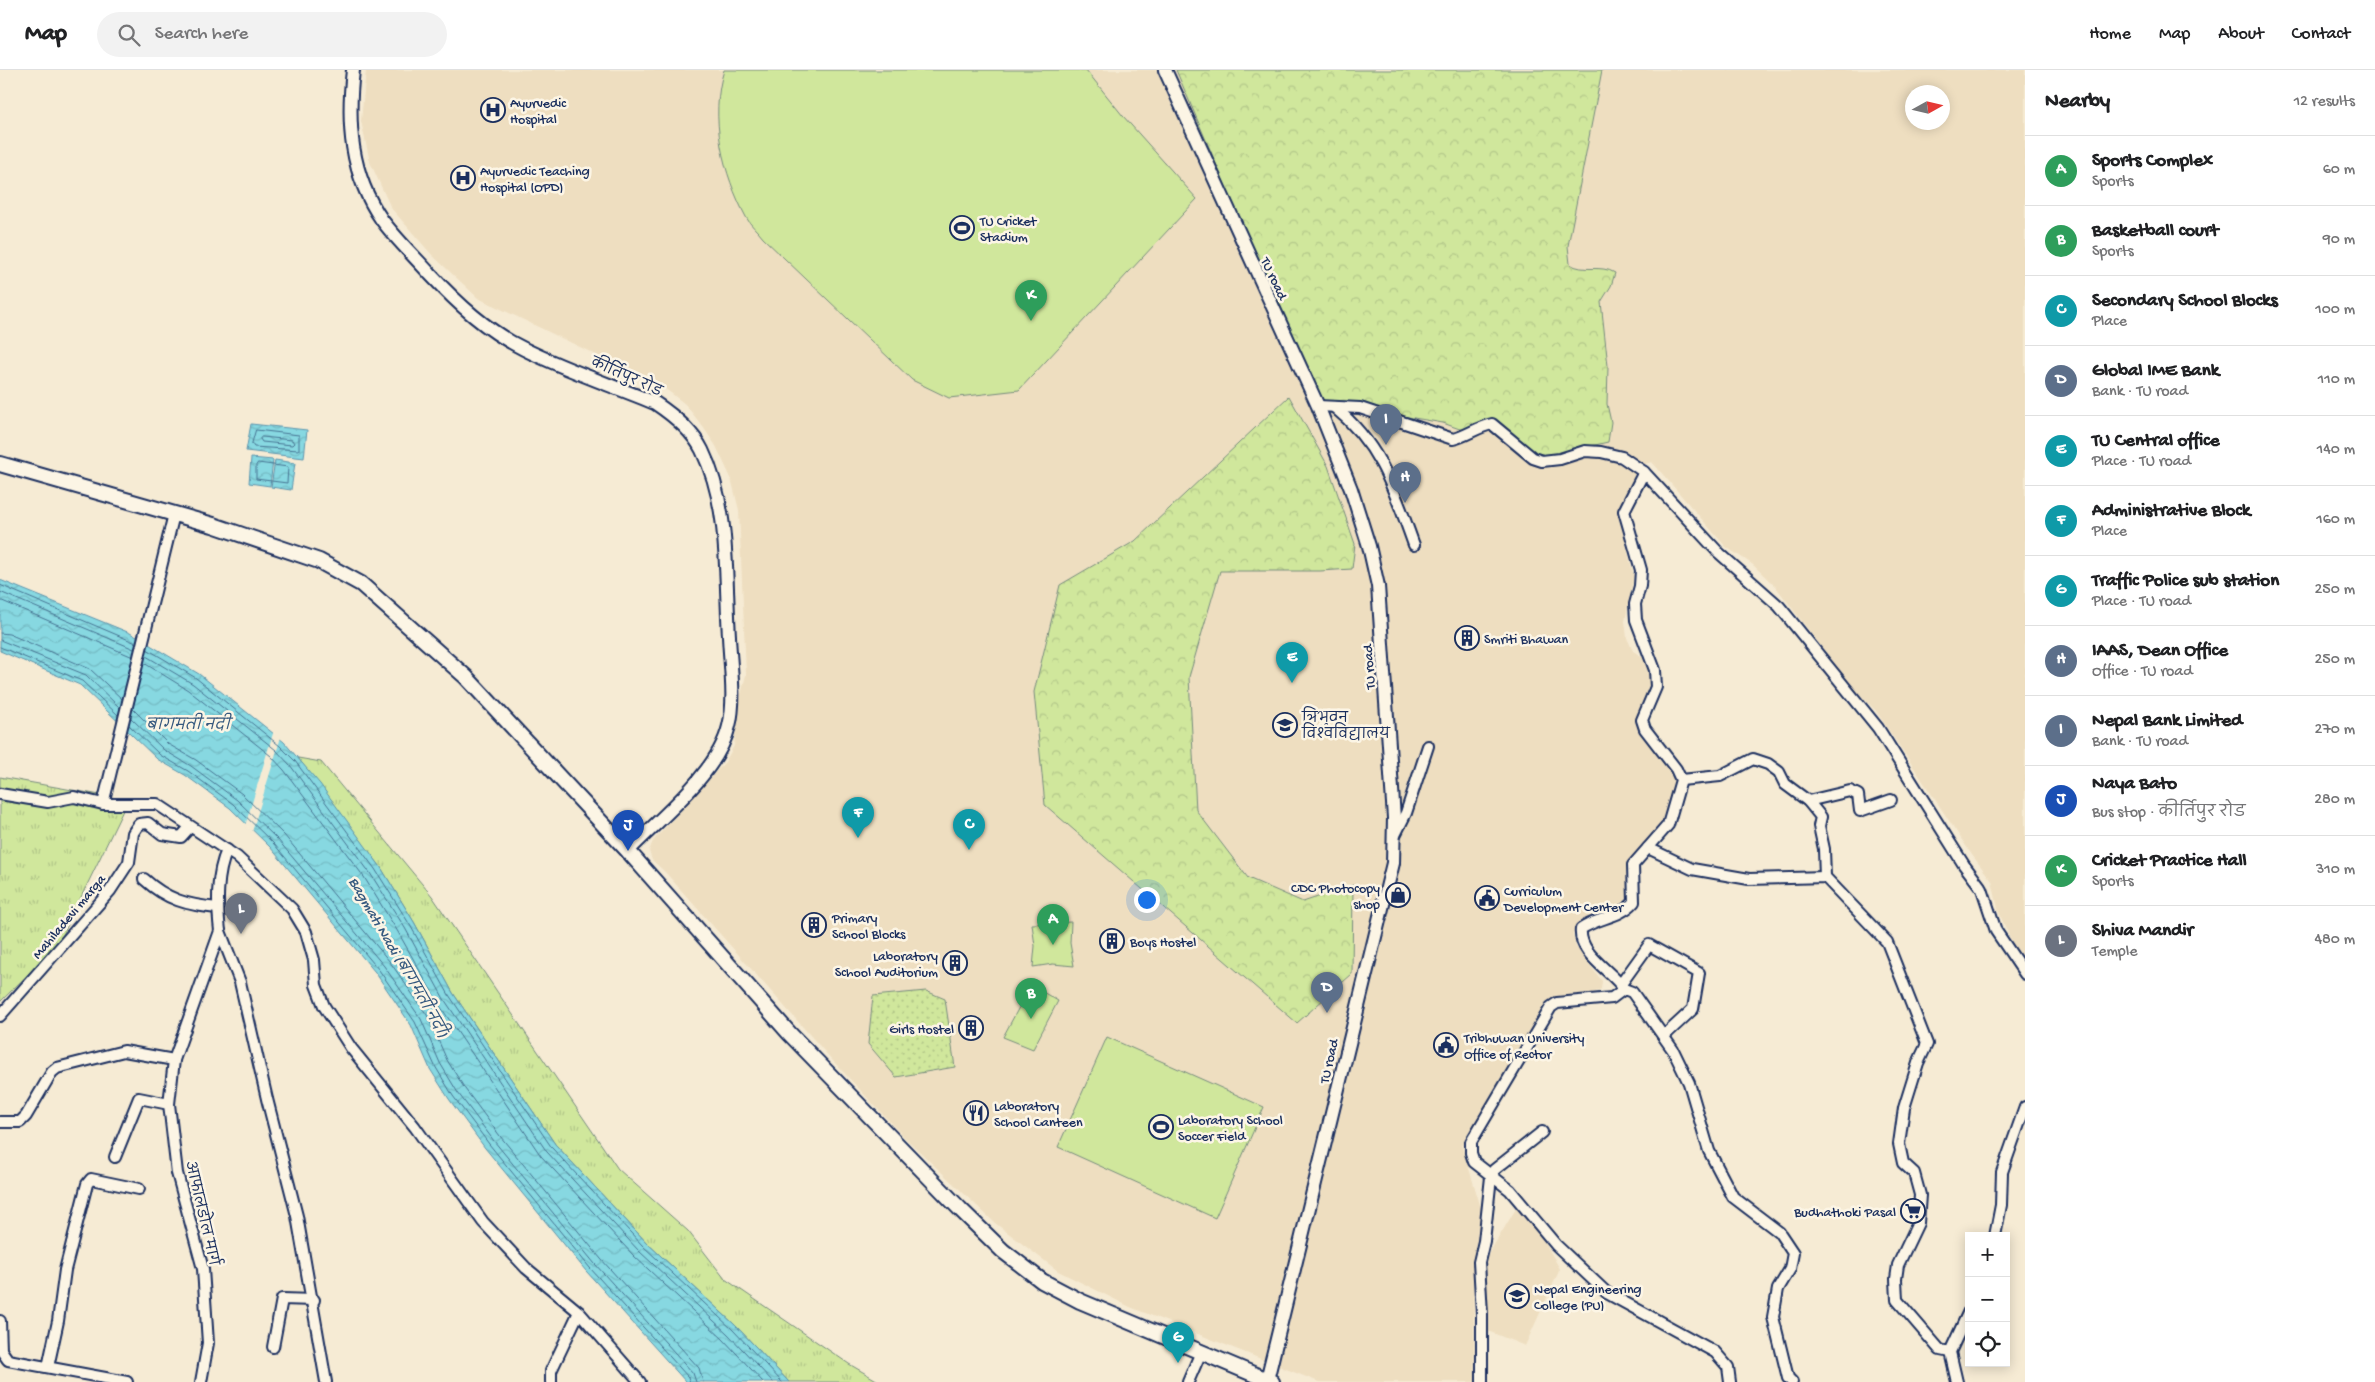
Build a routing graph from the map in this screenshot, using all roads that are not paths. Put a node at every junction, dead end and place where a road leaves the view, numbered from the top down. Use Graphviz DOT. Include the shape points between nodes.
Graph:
graph roads {
  1 [pos="352,70"];
  2 [pos="1165,70"];
  3 [pos="1318,406"];
  4 [pos="1334,407"];
  5 [pos="0,464"];
  6 [pos="1644,472"];
  7 [pos="174,514"];
  8 [pos="1414,544"];
  9 [pos="1428,746"];
  10 [pos="1681,780"];
  11 [pos="0,794"];
  12 [pos="1891,800"];
  13 [pos="1808,801"];
  14 [pos="103,804"];
  15 [pos="190,826"];
  16 [pos="1394,838"];
  17 [pos="1648,848"];
  18 [pos="226,850"];
  19 [pos="628,851"];
  20 [pos="1824,877"];
  21 [pos="144,879"];
  22 [pos="218,908"];
  23 [pos="220,931"];
  24 [pos="2025,974"];
  25 [pos="1622,986"];
  26 [pos="0,1016"];
  27 [pos="1664,1036"];
  28 [pos="174,1060"];
  29 [pos="169,1104"];
  30 [pos="2025,1107"];
  31 [pos="0,1122"];
  32 [pos="1542,1132"];
  33 [pos="115,1157"];
  34 [pos="1491,1177"];
  35 [pos="139,1189"];
  36 [pos="1996,1232"];
  37 [pos="314,1300"];
  38 [pos="579,1312"];
  39 [pos="1965,1320"];
  40 [pos="0,1321"];
  41 [pos="273,1347"];
  42 [pos="1201,1352"];
  43 [pos="1950,1352"];
  44 [pos="4,1361"];
  45 [pos="48,1368"];
  46 [pos="1269,1381"];
  47 [pos="127,1382"];
  48 [pos="201,1382"];
  49 [pos="326,1382"];
  50 [pos="550,1382"];
  51 [pos="640,1382"];
  52 [pos="1188,1382"];
  53 [pos="1482,1382"];
  54 [pos="1730,1382"];
  55 [pos="1792,1382"];
  56 [pos="1957,1382"];
  1 -- 19 [label="street, कीर्तिपुर रोड" via="348,109 356,161 370,199 394,235 481,324 524,349 654,403 672,415 687,428 712,472 722,513 732,687 729,726 717,753 700,778"];
  2 -- 3 [label="street, TU road"];
  3 -- 4 [label="street"];
  3 -- 16 [label="street, TU road" via="1351,489 1378,586"];
  4 -- 6 [label="street" via="1360,408 1453,439 1479,426 1492,424 1533,458 1560,459 1585,451 1601,452 1622,457"];
  4 -- 8 [label="street" via="1359,431 1381,460"];
  5 -- 7 [label="main road"];
  6 -- 10 [label="street" via="1624,511 1641,570 1635,604 1636,620 1655,670 1656,686 1642,720 1645,730"];
  6 -- 24 [label="street" via="1718,552 1779,606 1878,728 1982,889 1996,932"];
  7 -- 14 [label="street"];
  7 -- 19 [label="main road" via="319,560 361,584 466,677"];
  9 -- 16 [label="street" via="1406,813"];
  10 -- 13 [label="street" via="1720,776 1753,759 1779,772 1785,784"];
  10 -- 17 [label="street" via="1668,825"];
  11 -- 14 [label="street" via="48,802 74,797"];
  12 -- 13 [label="street" via="1860,811 1858,795 1850,791"];
  13 -- 20 [label="street" via="1821,817"];
  14 -- 15 [label="street" via="157,804"];
  15 -- 18 [label="street"];
  15 -- 26 [label="street, Mahiladevi marga" via="181,837 162,834 148,824 140,824 133,833 129,862 110,891"];
  16 -- 46 [label="street, TU road" via="1393,863"];
  17 -- 20 [label="street" via="1692,869 1749,879"];
  17 -- 25 [label="street" via="1633,865 1634,902 1626,911 1580,928 1580,938 1587,950"];
  18 -- 22 [label="street, आफालडोल मार्ग" via="220,865"];
  18 -- 38 [label="street" via="292,909 306,932 321,999 350,1048 415,1127 483,1222 526,1268"];
  19 -- 42 [label="main road" via="790,1034 1003,1251 1042,1280 1080,1301"];
  20 -- 43 [label="street" via="1887,942 1928,1044 1907,1096 1899,1144 1903,1163 1914,1173 1920,1195 1918,1223 1898,1265 1896,1294 1897,1300 1940,1350"];
  21 -- 22 [label="street" via="159,892 179,901"];
  22 -- 23 [label="street, आफालडोल मार्ग"];
  23 -- 28 [label="street, आफालडोल मार्ग"];
  23 -- 37 [label="street" via="240,982"];
  25 -- 27 [label="street" via="1632,992"];
  25 -- 27 [label="street" via="1649,945 1699,974 1693,1009"];
  25 -- 34 [label="street" via="1612,998 1557,1003 1551,1007 1471,1142 1470,1153 1474,1162"];
  27 -- 55 [label="street" via="1689,1083 1709,1151 1732,1197 1779,1232 1793,1253 1790,1269 1778,1290 1773,1317 1788,1378"];
  28 -- 29 [label="street, आफालडोल मार्ग"];
  28 -- 31 [label="street" via="124,1052 66,1064 52,1072 20,1122"];
  29 -- 33 [label="street" via="140,1098"];
  29 -- 48 [label="street, आफालडोल मार्ग" via="177,1173 203,1270 208,1343"];
  30 -- 36 [label="street" via="2002,1172 2002,1205"];
  32 -- 34 [label="street" via="1494,1170"];
  34 -- 53 [label="street" via="1479,1262"];
  34 -- 54 [label="street" via="1510,1190 1556,1245 1607,1294 1715,1352 1728,1367"];
  35 -- 45 [label="street" via="91,1179 88,1184 65,1270"];
  37 -- 41 [label="street" via="282,1298"];
  37 -- 49 [label="street"];
  38 -- 50 [label="street" via="551,1371"];
  38 -- 51 [label="street"];
  39 -- 43 [label="street"];
  40 -- 44 [label="street"];
  42 -- 46 [label="main road"];
  42 -- 52 [label="street"];
  43 -- 56 [label="street"];
  44 -- 45 [label="street"];
  45 -- 47 [label="street"];
}
